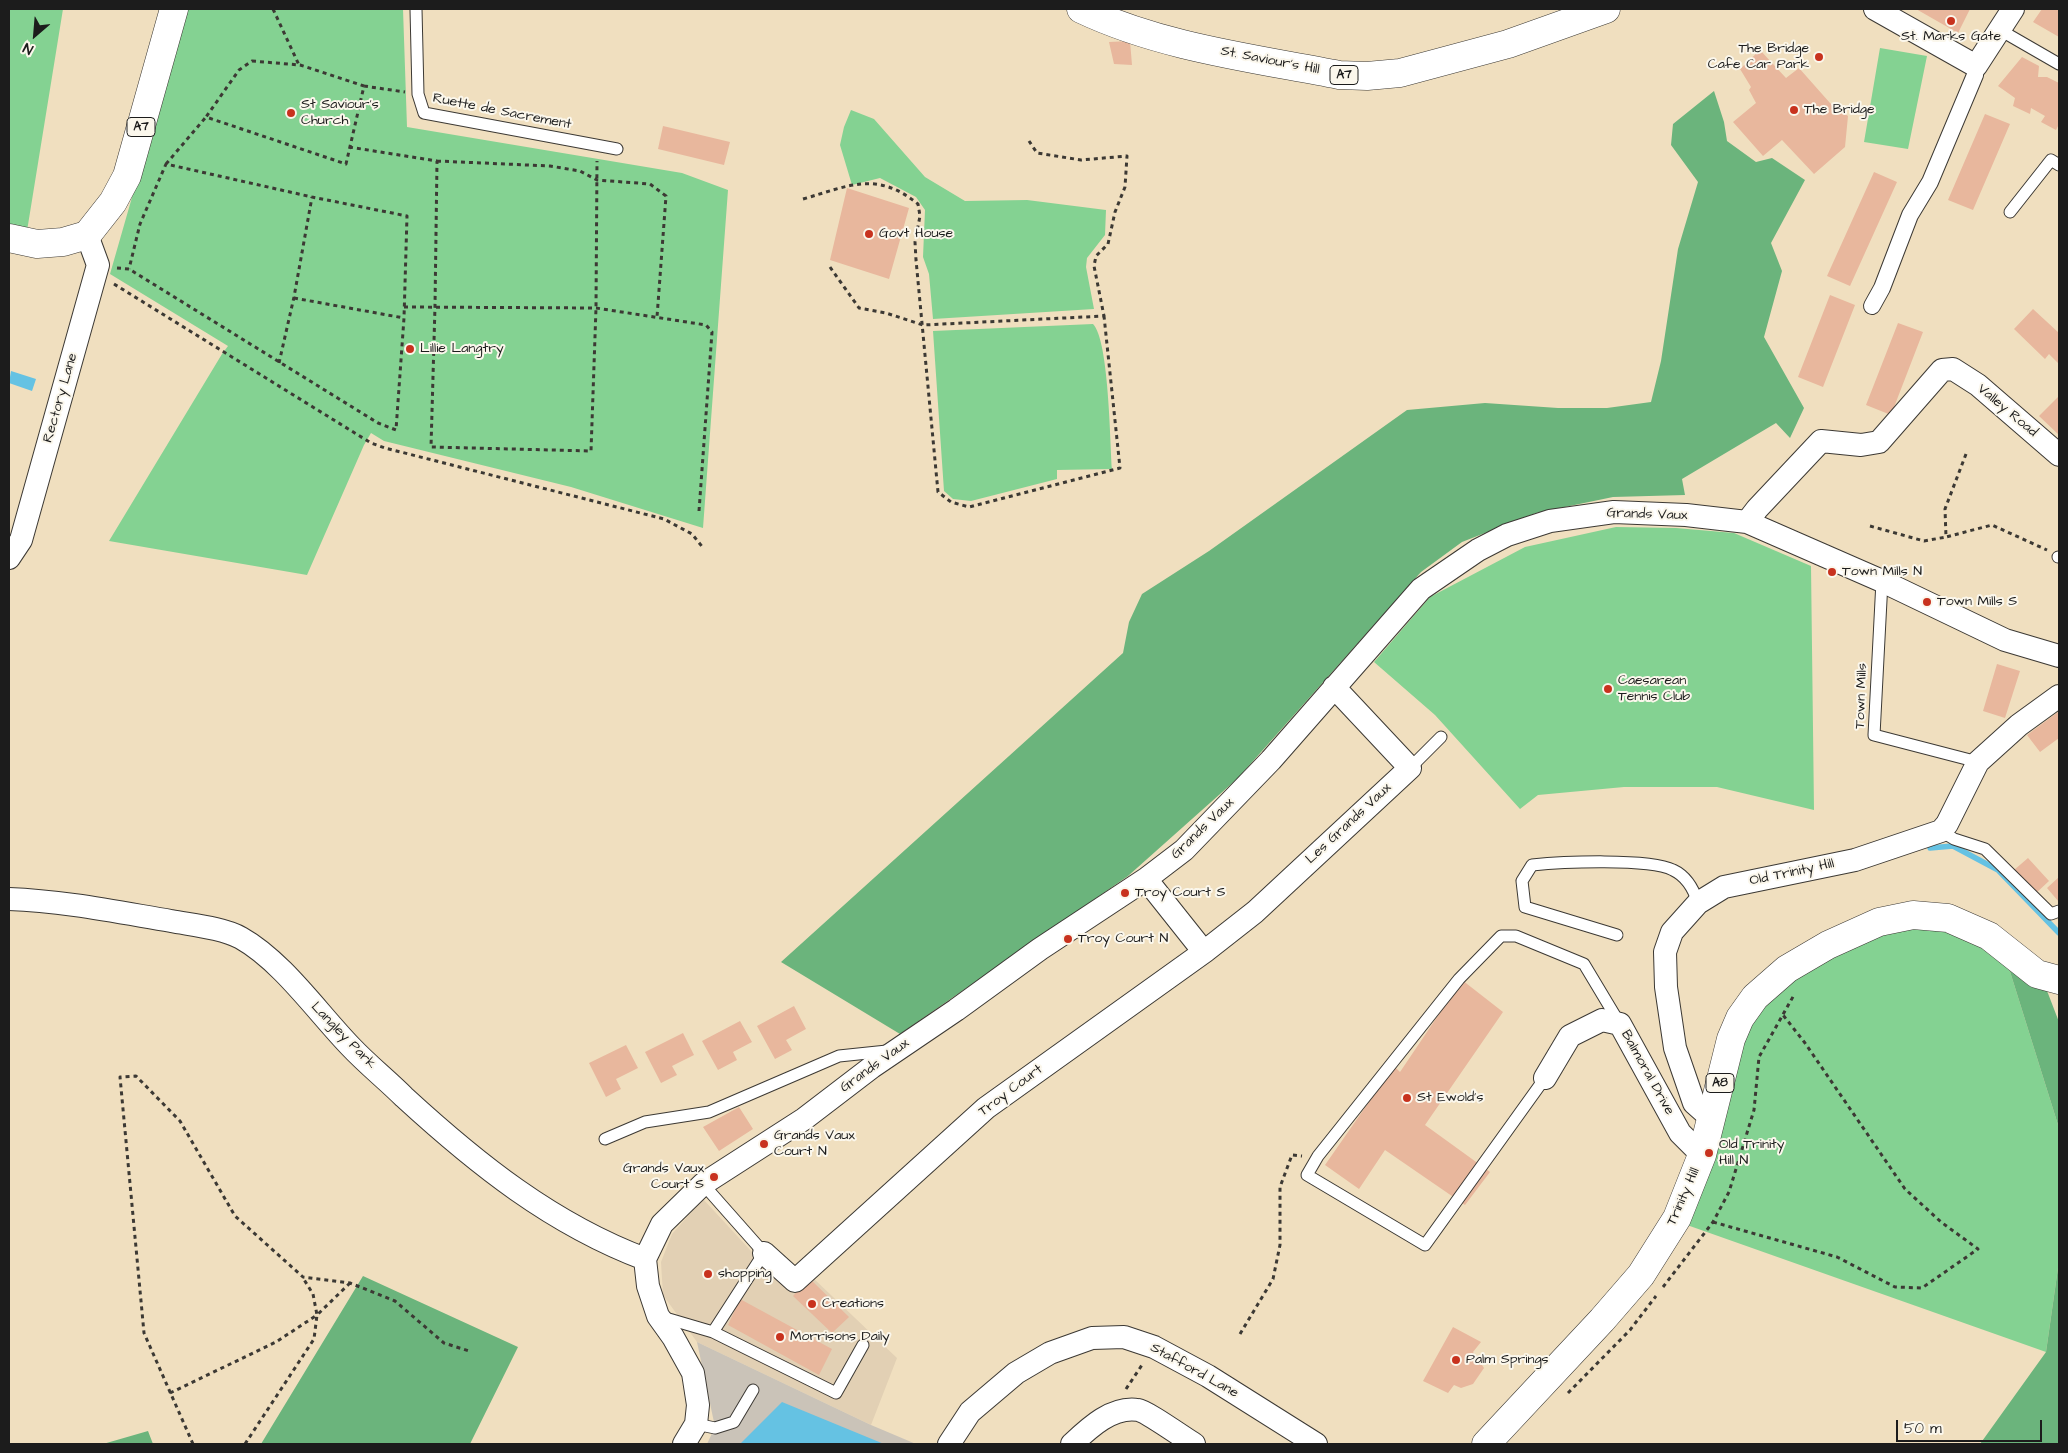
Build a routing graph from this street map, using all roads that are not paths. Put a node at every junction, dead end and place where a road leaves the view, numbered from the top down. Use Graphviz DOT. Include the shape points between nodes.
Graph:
graph roads {
  1 [pos="174,9"];
  2 [pos="416,9"];
  3 [pos="1080,9"];
  4 [pos="1606,9"];
  5 [pos="1875,9"];
  6 [pos="2013,9"];
  7 [pos="2000,30"];
  8 [pos="2059,64"];
  9 [pos="1976,66"];
  10 [pos="617,149"];
  11 [pos="2059,166"];
  12 [pos="2010,212"];
  13 [pos="87,235"];
  14 [pos="9,238"];
  15 [pos="1872,306"];
  16 [pos="2059,455"];
  17 [pos="1747,522"];
  18 [pos="9,558"];
  19 [pos="1882,581"];
  20 [pos="2059,656"];
  21 [pos="1334,687"];
  22 [pos="2059,696"];
  23 [pos="1441,737"];
  24 [pos="1978,762"];
  25 [pos="1410,768"];
  26 [pos="1941,831"];
  27 [pos="1146,879"];
  28 [pos="9,900"];
  29 [pos="1698,902"];
  30 [pos="2056,915"];
  31 [pos="1617,935"];
  32 [pos="1204,952"];
  33 [pos="2059,980"];
  34 [pos="1620,1024"];
  35 [pos="896,1050"];
  36 [pos="1545,1078"];
  37 [pos="1712,1119"];
  38 [pos="605,1139"];
  39 [pos="1702,1155"];
  40 [pos="703,1184"];
  41 [pos="764,1253"];
  42 [pos="645,1259"];
  43 [pos="658,1316"];
  44 [pos="713,1332"];
  45 [pos="863,1345"];
  46 [pos="754,1390"];
  47 [pos="696,1424"];
  48 [pos="684,1444"];
  49 [pos="949,1444"];
  50 [pos="1072,1444"];
  51 [pos="1194,1444"];
  52 [pos="1316,1444"];
  53 [pos="1486,1444"];
  1 -- 13 [label="main road, A7" via="127,176 113,202"];
  2 -- 10 [label="lane, Ruette de Sacrement" via="418,94 424,113"];
  3 -- 4 [label="main road, St. Saviour's Hill / A7" via="1162,40 1340,75 1367,76 1400,73 1508,44"];
  5 -- 9 [label="street"];
  6 -- 7 [label="street"];
  7 -- 8 [label="lane"];
  7 -- 9 [label="street"];
  9 -- 15 [label="street" via="1930,182 1910,215"];
  11 -- 12 [label="lane" via="2051,160"];
  13 -- 14 [label="main road" via="63,242 37,244"];
  13 -- 18 [label="street, Rectory Lane" via="97,269 21,540"];
  16 -- 17 [label="street, Valley Road" via="1999,402 1953,369 1942,370 1879,442 1862,445 1821,440"];
  17 -- 19 [label="street, Grands Vaux"];
  17 -- 21 [label="street, Grands Vaux" via="1614,512 1550,521 1507,535 1478,550 1421,589"];
  19 -- 20 [label="street, Grands Vaux" via="2005,640"];
  19 -- 24 [label="lane, Town Mills" via="1874,735"];
  21 -- 25 [label="street"];
  21 -- 27 [label="street, Grands Vaux" via="1229,805 1184,850"];
  22 -- 24 [label="street" via="2019,725"];
  23 -- 25 [label="lane"];
  24 -- 26 [label="street"];
  25 -- 32 [label="street, Les Grands Vaux" via="1255,912"];
  26 -- 29 [label="street, Old Trinity Hill" via="1855,860 1724,887"];
  26 -- 30 [label="lane" via="1985,849"];
  27 -- 32 [label="street"];
  27 -- 35 [label="street, Grands Vaux"];
  28 -- 42 [label="street, Langley Park" via="110,910 239,937 266,954 352,1048 439,1129 506,1184 584,1232"];
  29 -- 31 [label="lane" via="1694,888 1674,870 1651,863 1550,863 1532,866 1522,881 1526,907"];
  29 -- 37 [label="street, Old Trinity Hill" via="1672,932 1666,952 1666,987 1674,1048 1694,1103"];
  32 -- 41 [label="street, Troy Court" via="986,1108 795,1281"];
  33 -- 37 [label="main road, Trinity Hill / A8" via="2037,974 1989,936 1948,918 1913,915 1879,922 1828,945 1787,969 1754,997 1731,1039"];
  34 -- 36 [label="street, Balmoral Drive" via="1602,1020 1570,1036"];
  34 -- 36 [label="lane" via="1584,964 1516,936 1501,936 1459,979 1318,1156 1307,1175 1425,1246"];
  34 -- 39 [label="street, Balmoral Drive" via="1680,1133"];
  35 -- 38 [label="lane" via="839,1056 709,1112 645,1122"];
  35 -- 40 [label="street, Grands Vaux" via="804,1119"];
  37 -- 39 [label="main road, Trinity Hill / A8"];
  39 -- 53 [label="main road, Trinity Hill / A8" via="1677,1218 1641,1275"];
  40 -- 41 [label="lane"];
  40 -- 42 [label="street, Grands Vaux" via="662,1224"];
  41 -- 44 [label="lane"];
  42 -- 43 [label="street" via="648,1286"];
  43 -- 44 [label="lane"];
  43 -- 47 [label="street" via="693,1373 698,1405"];
  44 -- 45 [label="lane" via="836,1393"];
  46 -- 47 [label="lane" via="734,1422 715,1428"];
  47 -- 48 [label="street"];
  49 -- 52 [label="street, Stafford Lane" via="970,1412 1016,1373 1050,1353 1092,1338 1124,1337 1154,1347 1208,1376"];
  50 -- 51 [label="street" via="1095,1422 1122,1411 1139,1410"];
}
